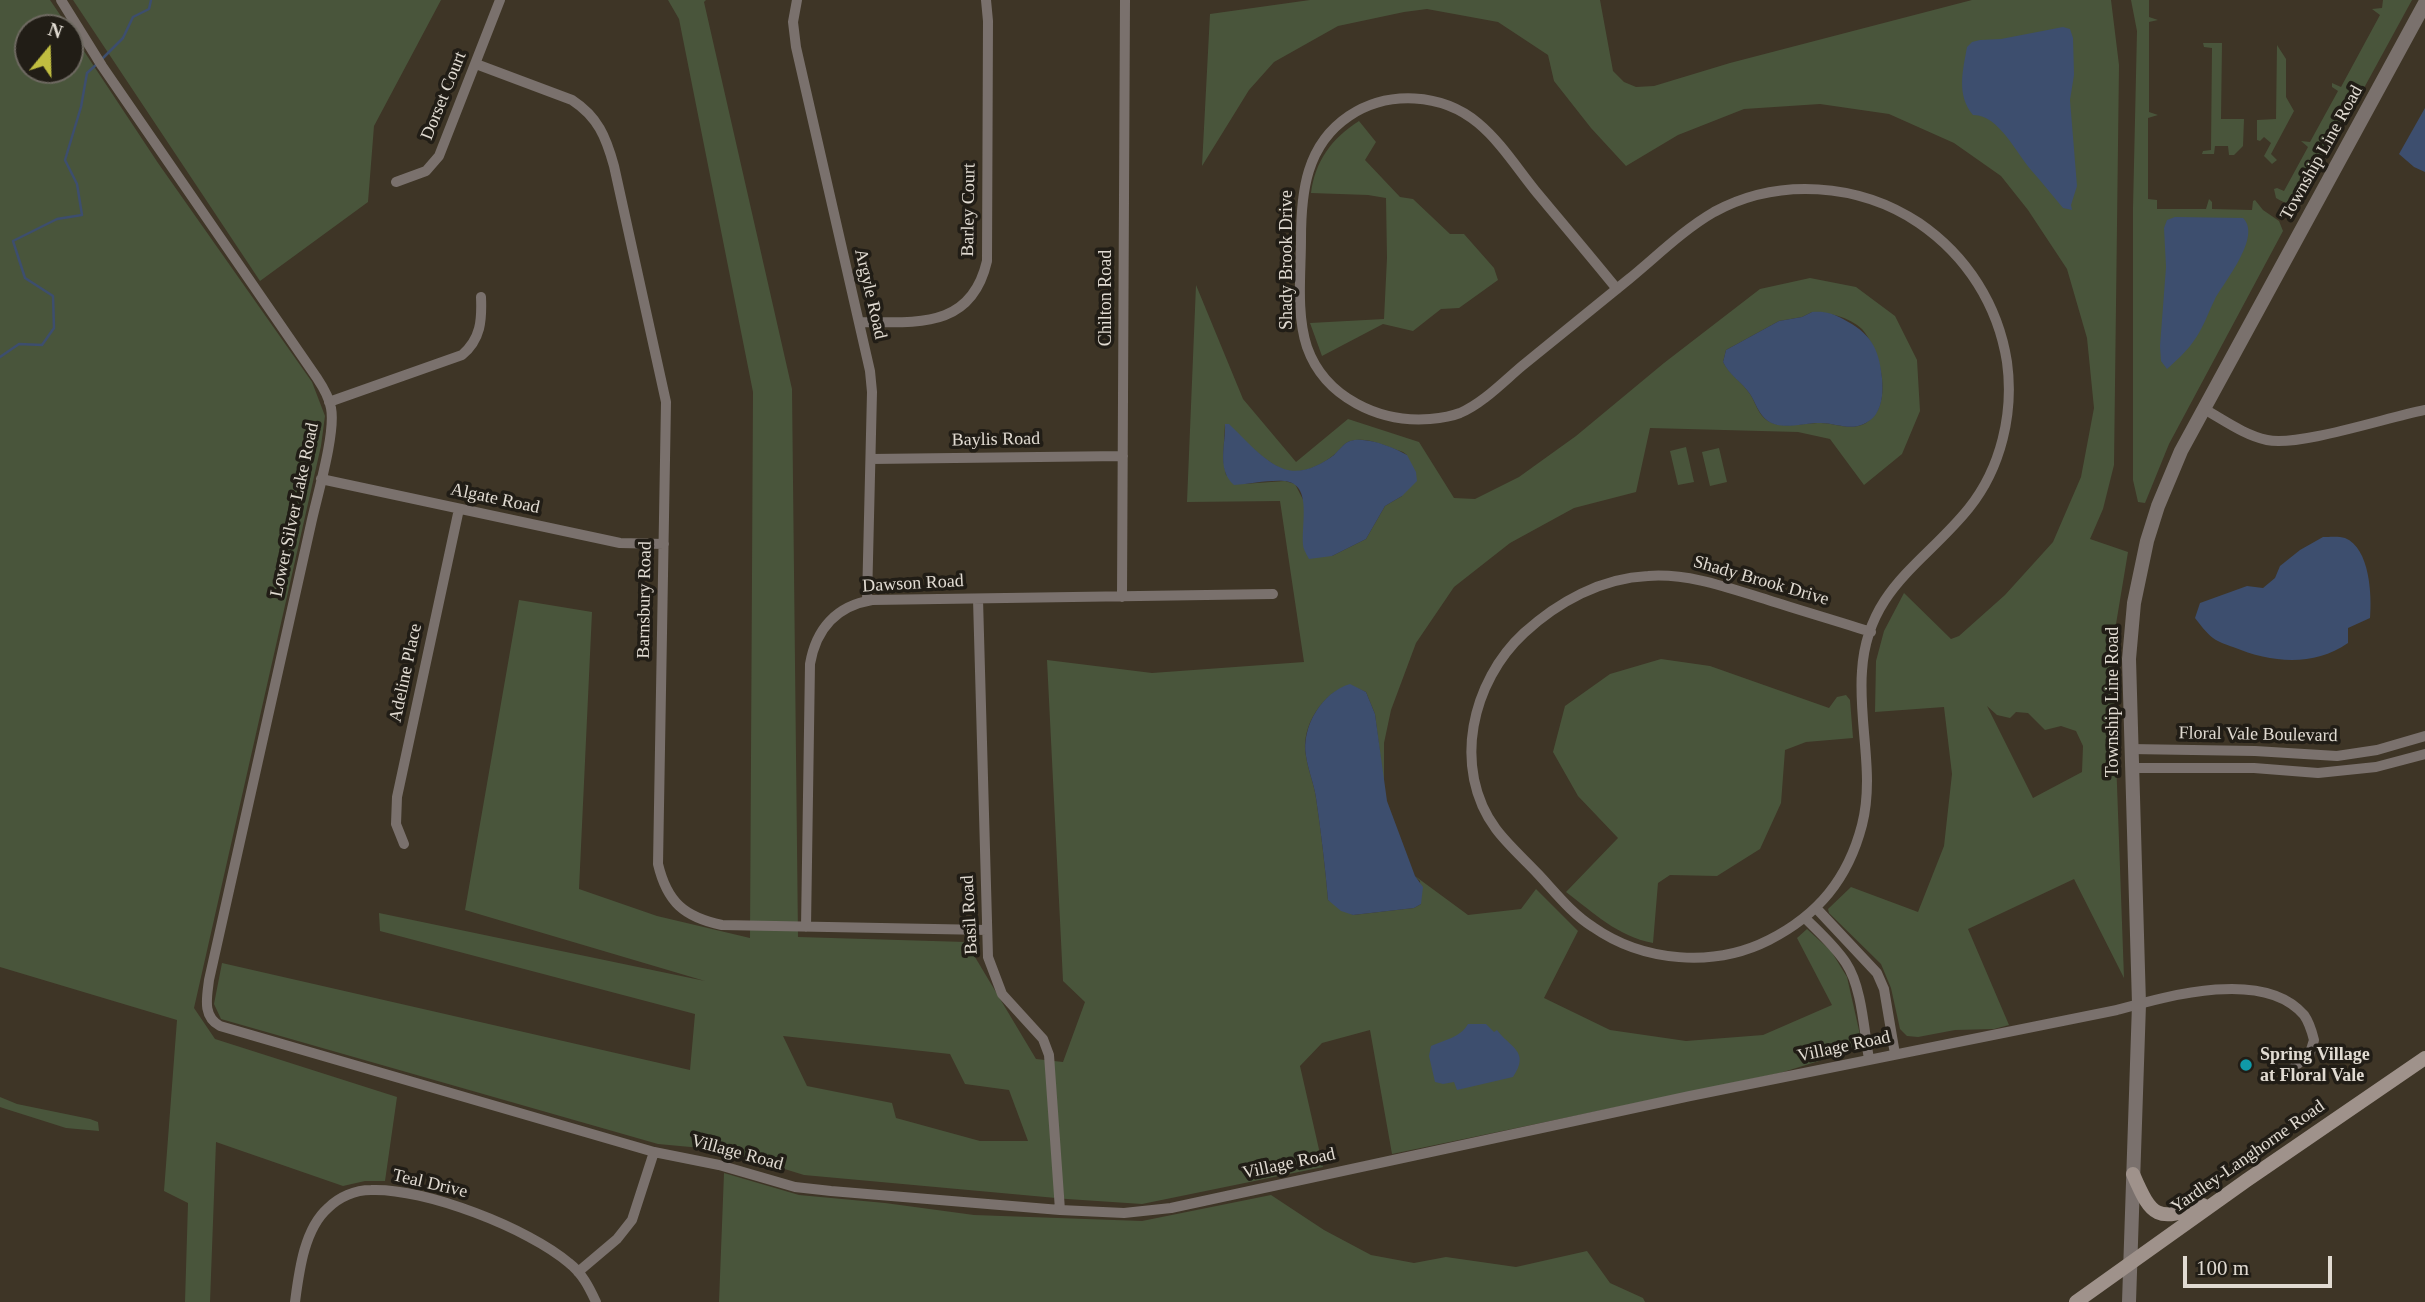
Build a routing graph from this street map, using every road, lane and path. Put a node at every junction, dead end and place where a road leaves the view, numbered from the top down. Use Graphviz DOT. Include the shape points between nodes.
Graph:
graph roads {
  1 [pos="61,0"];
  2 [pos="500,0"];
  3 [pos="797,0"];
  4 [pos="985,0"];
  5 [pos="1125,0"];
  6 [pos="2425,4"];
  7 [pos="476,64"];
  8 [pos="396,182"];
  9 [pos="1617,289"];
  10 [pos="481,297"];
  11 [pos="859,322"];
  12 [pos="329,402"];
  13 [pos="2204,408"];
  14 [pos="2425,410"];
  15 [pos="1123,456"];
  16 [pos="871,459"];
  17 [pos="321,479"];
  18 [pos="459,509"];
  19 [pos="664,544"];
  20 [pos="1273,594"];
  21 [pos="1122,597"];
  22 [pos="978,599"];
  23 [pos="867,601"];
  24 [pos="1871,632"];
  25 [pos="2425,736"];
  26 [pos="2130,750"];
  27 [pos="2425,754"];
  28 [pos="2131,768"];
  29 [pos="404,844"];
  30 [pos="1817,909"];
  31 [pos="1805,918"];
  32 [pos="806,927"];
  33 [pos="987,930"];
  34 [pos="2138,1004"];
  35 [pos="214,1023"];
  36 [pos="1895,1054"];
  37 [pos="2425,1058"];
  38 [pos="1869,1059"];
  39 [pos="2290,1071"];
  40 [pos="654,1152"];
  41 [pos="2133,1174"];
  42 [pos="2221,1198"];
  43 [pos="1060,1210"];
  44 [pos="2129,1264"];
  45 [pos="578,1272"];
  46 [pos="295,1302"];
  47 [pos="596,1302"];
  48 [pos="2076,1302"];
  49 [pos="2129,1302"];
  1 -- 12 [label="street, Lower Silver Lake Road" via="317,377"];
  2 -- 7 [label="street, Dorset Court"];
  3 -- 11 [label="street, Argyle Road" via="793,22 796,47"];
  4 -- 11 [label="street, Barley Court" via="984,274 970,299 949,314 921,321"];
  5 -- 15 [label="street, Chilton Road"];
  6 -- 13 [label="street, Township Line Road"];
  7 -- 8 [label="street, Dorset Court" via="439,156 426,171"];
  7 -- 19 [label="street, Barnsbury Road" via="572,100 593,116 607,142 665,393"];
  9 -- 9 [label="street, Shady Brook Drive" via="1459,414 1393,418 1363,408 1320,372 1307,347 1302,321 1301,199 1306,174 1315,153 1350,115 1398,98 1440,103 1461,111 1488,133"];
  9 -- 24 [label="street, Shady Brook Drive" via="1720,209 1775,191 1811,188 1868,197 1901,212 1957,254 2000,328 2009,399 2002,442 1973,502 1900,579"];
  10 -- 12 [label="street" via="480,330 462,355"];
  11 -- 16 [label="street, Argyle Road" via="870,371"];
  12 -- 17 [label="street, Lower Silver Lake Road" via="332,418"];
  13 -- 14 [label="street" via="2246,433 2272,440"];
  13 -- 26 [label="street, Township Line Road" via="2174,467 2139,575 2129,659"];
  15 -- 16 [label="street, Baylis Road"];
  15 -- 21 [label="street, Chilton Road"];
  16 -- 23 [label="street, Argyle Road"];
  17 -- 18 [label="street, Algate Road"];
  17 -- 35 [label="street, Lower Silver Lake Road" via="211,974 206,1006"];
  18 -- 19 [label="street, Algate Road" via="620,543"];
  18 -- 29 [label="street, Adeline Place" via="397,797 396,824"];
  19 -- 32 [label="street, Barnsbury Road" via="658,864 662,878 674,901 705,922"];
  20 -- 21 [label="street, Dawson Road"];
  21 -- 22 [label="street, Dawson Road"];
  22 -- 23 [label="street, Dawson Road"];
  22 -- 33 [label="street, Basil Road"];
  23 -- 32 [label="street, Dawson Road" via="834,615 813,648"];
  24 -- 30 [label="street, Shady Brook Drive" via="1861,674 1867,776 1863,822 1841,877"];
  24 -- 31 [label="street, Shady Brook Drive" via="1711,583 1644,576 1618,581 1569,599 1511,645 1488,679 1475,714 1471,745 1482,806 1496,830 1577,916 1598,931 1629,946 1701,958 1758,946"];
  25 -- 26 [label="street, Floral Vale Boulevard" via="2337,756"];
  26 -- 28 [label="street, Township Line Road"];
  27 -- 28 [label="street, Floral Vale Boulevard" via="2376,767 2318,773"];
  28 -- 34 [label="street, Township Line Road"];
  30 -- 31 [label="street, Shady Brook Drive"];
  30 -- 36 [label="street" via="1877,973"];
  31 -- 38 [label="street" via="1850,971"];
  32 -- 33 [label="street, Barnsbury Road"];
  33 -- 43 [label="street, Basil Road" via="988,957 999,988 1043,1039 1049,1055"];
  34 -- 36 [label="street, Village Road"];
  34 -- 39 [label="street, Village Road" via="2233,989 2276,996 2303,1015 2314,1040 2310,1053"];
  34 -- 41 [label="street, Township Line Road"];
  35 -- 40 [label="street, Village Road"];
  36 -- 38 [label="street, Village Road"];
  37 -- 42 [label="main road, Yardley-Langhorne Road"];
  38 -- 43 [label="street, Village Road" via="1171,1208 1124,1213"];
  40 -- 43 [label="street, Village Road" via="795,1187"];
  40 -- 45 [label="street" via="632,1220"];
  41 -- 42 [label="main road" via="2145,1202 2163,1215"];
  41 -- 44 [label="street, Township Line Road"];
  42 -- 44 [label="main road, Yardley-Langhorne Road"];
  44 -- 48 [label="main road, Yardley-Langhorne Road"];
  44 -- 49 [label="street, Township Line Road"];
  45 -- 46 [label="street, Teal Drive" via="535,1241 477,1214 415,1195 362,1191 340,1198 320,1217 303,1259"];
  45 -- 47 [label="street, Teal Drive"];
}
